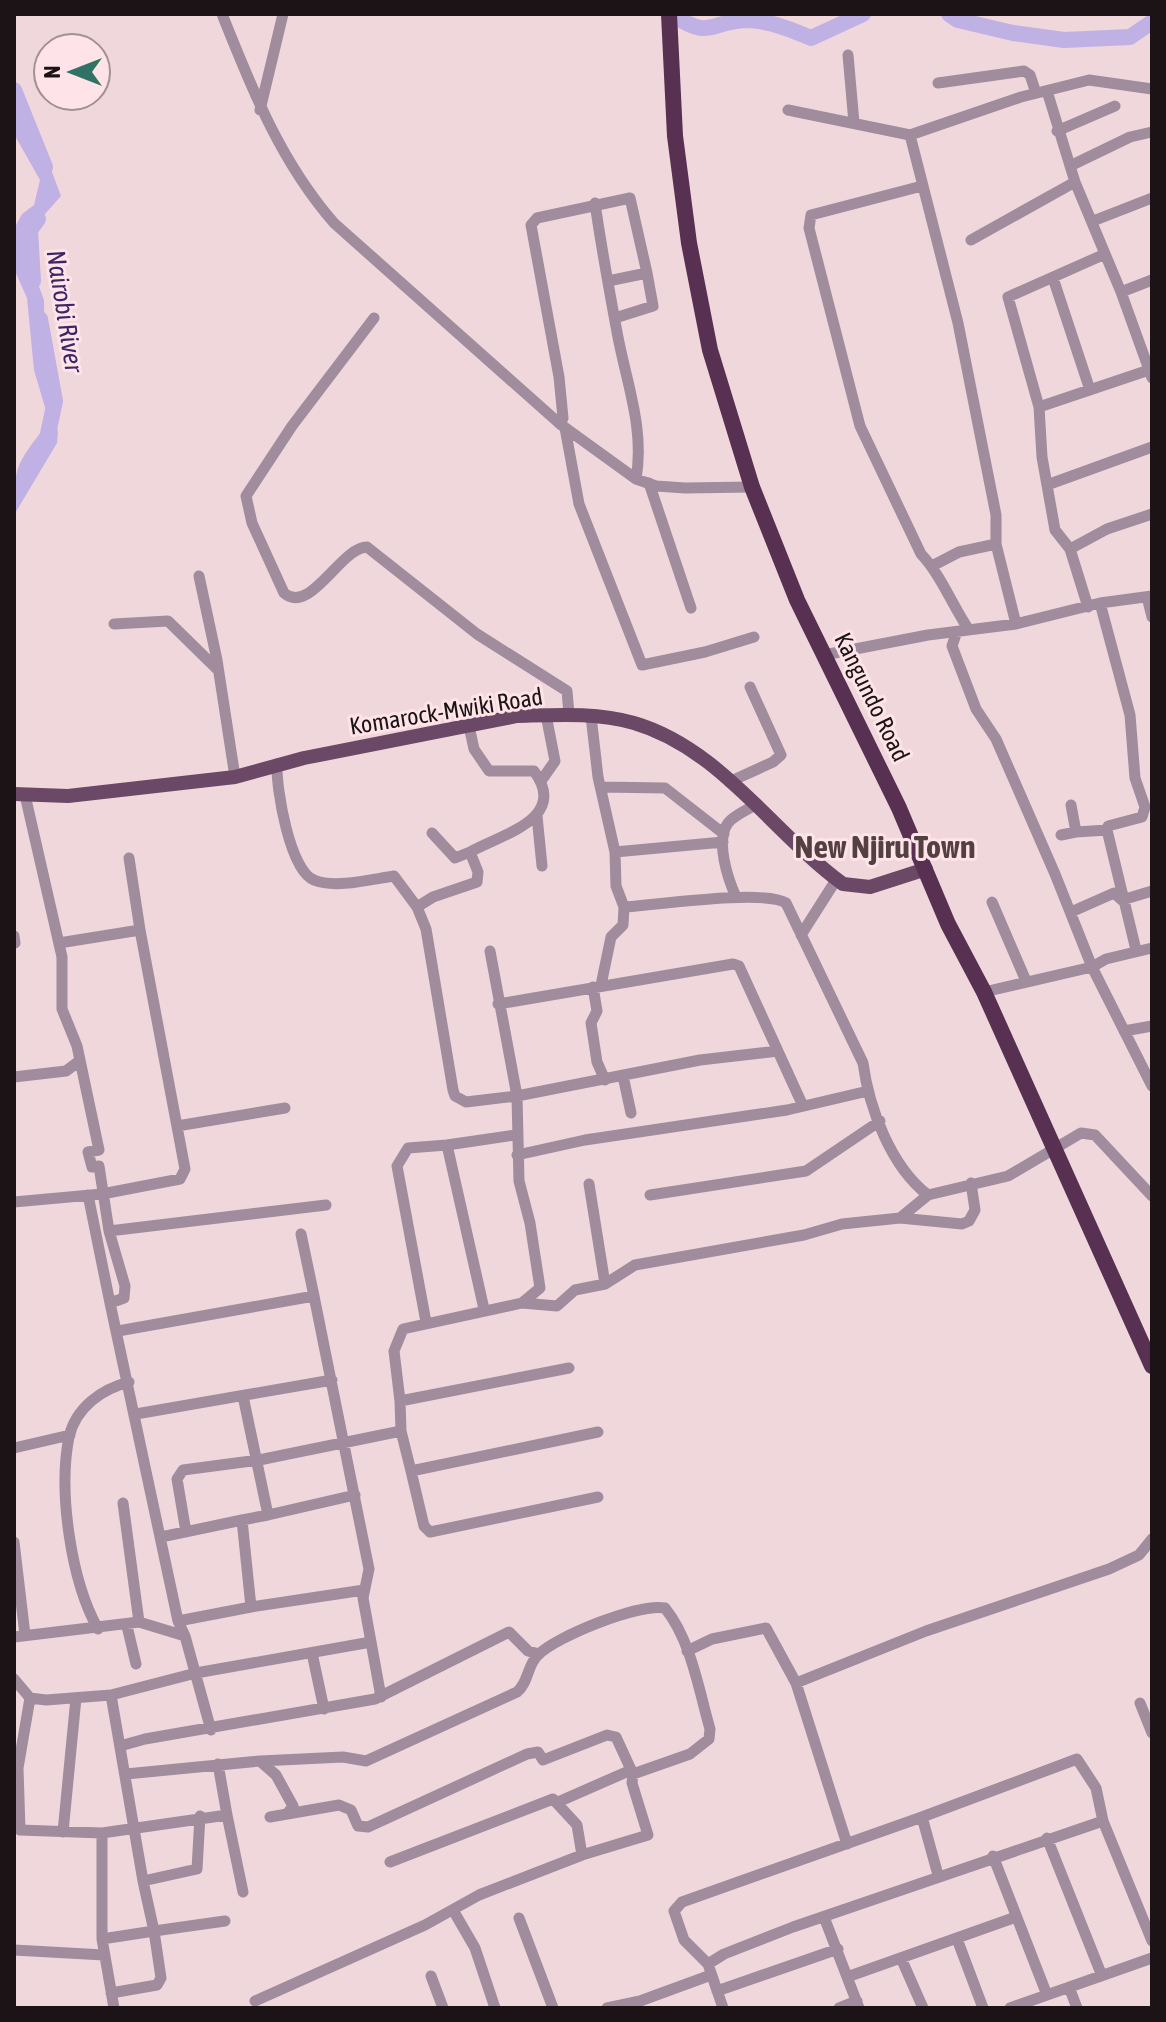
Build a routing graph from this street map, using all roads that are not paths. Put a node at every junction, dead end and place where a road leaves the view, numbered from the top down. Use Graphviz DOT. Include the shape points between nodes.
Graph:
graph roads {
  1 [pos="222,14"];
  2 [pos="283,14"];
  3 [pos="669,14"];
  4 [pos="848,55"];
  5 [pos="938,83"];
  6 [pos="1152,89"];
  7 [pos="1041,92"];
  8 [pos="1115,106"];
  9 [pos="788,110"];
  10 [pos="260,111"];
  11 [pos="854,123"];
  12 [pos="1057,131"];
  13 [pos="1152,132"];
  14 [pos="910,135"];
  15 [pos="1070,166"];
  16 [pos="1075,182"];
  17 [pos="922,186"];
  18 [pos="1152,198"];
  19 [pos="595,203"];
  20 [pos="1093,221"];
  21 [pos="971,240"];
  22 [pos="1105,254"];
  23 [pos="647,273"];
  24 [pos="1053,278"];
  25 [pos="1152,280"];
  26 [pos="608,281"];
  27 [pos="1121,292"];
  28 [pos="374,318"];
  29 [pos="615,318"];
  30 [pos="1148,350"];
  31 [pos="1150,374"];
  32 [pos="1090,390"];
  33 [pos="1039,407"];
  34 [pos="562,426"];
  35 [pos="1152,447"];
  36 [pos="636,479"];
  37 [pos="649,483"];
  38 [pos="1047,485"];
  39 [pos="752,487"];
  40 [pos="1152,514"];
  41 [pos="996,544"];
  42 [pos="1070,549"];
  43 [pos="932,566"];
  44 [pos="199,576"];
  45 [pos="1150,597"];
  46 [pos="1094,605"];
  47 [pos="691,608"];
  48 [pos="1152,617"];
  49 [pos="114,624"];
  50 [pos="1016,624"];
  51 [pos="969,630"];
  52 [pos="956,634"];
  53 [pos="754,637"];
  54 [pos="824,655"];
  55 [pos="218,671"];
  56 [pos="750,687"];
  57 [pos="569,714"];
  58 [pos="546,715"];
  59 [pos="591,716"];
  60 [pos="469,726"];
  61 [pos="277,764"];
  62 [pos="235,777"];
  63 [pos="541,781"];
  64 [pos="729,782"];
  65 [pos="601,787"];
  66 [pos="20,795"];
  67 [pos="755,805"];
  68 [pos="1071,805"];
  69 [pos="537,816"];
  70 [pos="1107,830"];
  71 [pos="1076,832"];
  72 [pos="432,833"];
  73 [pos="1061,835"];
  74 [pos="723,838"];
  75 [pos="470,852"];
  76 [pos="615,852"];
  77 [pos="129,858"];
  78 [pos="542,866"];
  79 [pos="926,869"];
  80 [pos="836,880"];
  81 [pos="1152,891"];
  82 [pos="736,897"];
  83 [pos="1122,900"];
  84 [pos="992,902"];
  85 [pos="417,907"];
  86 [pos="624,907"];
  87 [pos="1071,912"];
  88 [pos="140,930"];
  89 [pos="801,935"];
  90 [pos="14,936"];
  91 [pos="15,943"];
  92 [pos="59,943"];
  93 [pos="1152,948"];
  94 [pos="1136,950"];
  95 [pos="490,951"];
  96 [pos="1092,967"];
  97 [pos="1026,981"];
  98 [pos="597,986"];
  99 [pos="984,992"];
  100 [pos="498,1004"];
  101 [pos="1152,1026"];
  102 [pos="1124,1031"];
  103 [pos="778,1051"];
  104 [pos="78,1062"];
  105 [pos="623,1076"];
  106 [pos="14,1077"];
  107 [pos="605,1080"];
  108 [pos="1152,1086"];
  109 [pos="868,1091"];
  110 [pos="517,1096"];
  111 [pos="803,1106"];
  112 [pos="285,1108"];
  113 [pos="631,1113"];
  114 [pos="880,1121"];
  115 [pos="177,1126"];
  116 [pos="515,1135"];
  117 [pos="447,1145"];
  118 [pos="1051,1148"];
  119 [pos="517,1155"];
  120 [pos="971,1183"];
  121 [pos="589,1184"];
  122 [pos="102,1194"];
  123 [pos="88,1195"];
  124 [pos="650,1195"];
  125 [pos="928,1195"];
  126 [pos="1152,1196"];
  127 [pos="14,1202"];
  128 [pos="326,1205"];
  129 [pos="900,1218"];
  130 [pos="109,1231"];
  131 [pos="301,1234"];
  132 [pos="605,1284"];
  133 [pos="314,1296"];
  134 [pos="110,1303"];
  135 [pos="522,1303"];
  136 [pos="484,1309"];
  137 [pos="426,1322"];
  138 [pos="118,1331"];
  139 [pos="1152,1366"];
  140 [pos="569,1368"];
  141 [pos="332,1380"];
  142 [pos="129,1382"];
  143 [pos="243,1396"];
  144 [pos="400,1401"];
  145 [pos="136,1414"];
  146 [pos="401,1431"];
  147 [pos="598,1432"];
  148 [pos="70,1435"];
  149 [pos="341,1441"];
  150 [pos="14,1448"];
  151 [pos="259,1460"];
  152 [pos="411,1471"];
  153 [pos="355,1495"];
  154 [pos="598,1497"];
  155 [pos="123,1503"];
  156 [pos="268,1515"];
  157 [pos="242,1520"];
  158 [pos="186,1532"];
  159 [pos="161,1537"];
  160 [pos="1152,1539"];
  161 [pos="14,1542"];
  162 [pos="364,1590"];
  163 [pos="251,1607"];
  164 [pos="178,1621"];
  165 [pos="133,1624"];
  166 [pos="98,1629"];
  167 [pos="19,1636"];
  168 [pos="185,1636"];
  169 [pos="371,1642"];
  170 [pos="687,1651"];
  171 [pos="312,1653"];
  172 [pos="539,1654"];
  173 [pos="136,1664"];
  174 [pos="196,1673"];
  175 [pos="14,1679"];
  176 [pos="796,1683"];
  177 [pos="111,1695"];
  178 [pos="381,1697"];
  179 [pos="30,1698"];
  180 [pos="76,1698"];
  181 [pos="1140,1703"];
  182 [pos="324,1709"];
  183 [pos="211,1730"];
  184 [pos="1152,1733"];
  185 [pos="120,1746"];
  186 [pos="260,1761"];
  187 [pos="218,1764"];
  188 [pos="632,1772"];
  189 [pos="126,1774"];
  190 [pos="558,1802"];
  191 [pos="287,1814"];
  192 [pos="227,1815"];
  193 [pos="200,1816"];
  194 [pos="270,1817"];
  195 [pos="922,1817"];
  196 [pos="1103,1821"];
  197 [pos="135,1830"];
  198 [pos="63,1832"];
  199 [pos="102,1833"];
  200 [pos="1047,1838"];
  201 [pos="847,1844"];
  202 [pos="582,1855"];
  203 [pos="993,1856"];
  204 [pos="390,1862"];
  205 [pos="938,1875"];
  206 [pos="143,1881"];
  207 [pos="243,1892"];
  208 [pos="453,1910"];
  209 [pos="824,1917"];
  210 [pos="1016,1917"];
  211 [pos="519,1918"];
  212 [pos="225,1921"];
  213 [pos="154,1931"];
  214 [pos="102,1939"];
  215 [pos="957,1939"];
  216 [pos="1152,1941"];
  217 [pos="838,1949"];
  218 [pos="14,1950"];
  219 [pos="104,1955"];
  220 [pos="901,1958"];
  221 [pos="1152,1958"];
  222 [pos="710,1970"];
  223 [pos="431,1976"];
  224 [pos="1102,1976"];
  225 [pos="847,1977"];
  226 [pos="1069,1987"];
  227 [pos="717,1991"];
  228 [pos="111,1993"];
  229 [pos="1047,1995"];
  230 [pos="255,2001"];
  231 [pos="858,2005"];
  232 [pos="114,2008"];
  233 [pos="443,2008"];
  234 [pos="495,2008"];
  235 [pos="553,2008"];
  236 [pos="607,2008"];
  237 [pos="723,2008"];
  238 [pos="839,2008"];
  239 [pos="923,2008"];
  240 [pos="983,2008"];
  241 [pos="1010,2008"];
  242 [pos="1077,2008"];
  1 -- 10 [label="street"];
  2 -- 10 [label="street"];
  3 -- 39 [label="highway, Kangundo Road" via="675,136 689,243 710,350"];
  4 -- 11 [label="street"];
  5 -- 7 [label="street" via="1024,71"];
  6 -- 7 [label="street" via="1103,79"];
  7 -- 12 [label="street"];
  7 -- 14 [label="street"];
  8 -- 12 [label="street"];
  9 -- 11 [label="street"];
  10 -- 34 [label="street" via="306,188 334,223"];
  11 -- 14 [label="street"];
  12 -- 15 [label="street"];
  13 -- 15 [label="street"];
  14 -- 17 [label="street"];
  15 -- 16 [label="street"];
  16 -- 20 [label="street"];
  16 -- 21 [label="street"];
  17 -- 41 [label="street" via="961,338 996,515"];
  17 -- 43 [label="street" via="811,215 809,221 860,426 914,540"];
  18 -- 20 [label="street"];
  19 -- 23 [label="street" via="630,198"];
  19 -- 26 [label="street"];
  19 -- 34 [label="street" via="537,218 531,225 563,403"];
  20 -- 22 [label="street"];
  22 -- 24 [label="street"];
  22 -- 27 [label="street"];
  23 -- 26 [label="street"];
  23 -- 29 [label="street" via="653,306"];
  24 -- 32 [label="street"];
  24 -- 33 [label="street" via="1008,297"];
  25 -- 27 [label="street"];
  26 -- 29 [label="street"];
  27 -- 30 [label="street"];
  28 -- 57 [label="street" via="246,496 252,523 284,593 289,598 313,591 353,551 367,547 477,634 557,682 567,691"];
  29 -- 36 [label="street" via="637,419"];
  30 -- 31 [label="street"];
  31 -- 32 [label="street"];
  32 -- 33 [label="street"];
  33 -- 38 [label="street"];
  34 -- 36 [label="street"];
  34 -- 53 [label="street" via="579,504 642,665"];
  35 -- 38 [label="street"];
  36 -- 37 [label="street"];
  37 -- 39 [label="street"];
  37 -- 47 [label="street"];
  38 -- 42 [label="street" via="1055,530"];
  39 -- 54 [label="highway, Kangundo Road"];
  40 -- 42 [label="street"];
  41 -- 43 [label="street" via="959,552"];
  41 -- 50 [label="street"];
  42 -- 46 [label="street"];
  43 -- 51 [label="street"];
  44 -- 55 [label="street"];
  45 -- 46 [label="street"];
  45 -- 48 [label="street"];
  46 -- 50 [label="street"];
  46 -- 70 [label="street" via="1130,715 1135,778 1145,807 1142,817"];
  49 -- 55 [label="street" via="168,621"];
  50 -- 51 [label="street"];
  51 -- 52 [label="street"];
  52 -- 54 [label="street"];
  52 -- 87 [label="street" via="952,646 972,701 996,739"];
  54 -- 79 [label="highway, Kangundo Road"];
  55 -- 62 [label="street"];
  56 -- 64 [label="street" via="781,755"];
  57 -- 58 [label="main road, Komarock-Mwiki Road"];
  57 -- 59 [label="main road, Komarock-Mwiki Road"];
  58 -- 60 [label="main road, Komarock-Mwiki Road"];
  58 -- 63 [label="street" via="555,761"];
  59 -- 64 [label="main road, Komarock-Mwiki Road" via="633,723 664,736"];
  59 -- 65 [label="street"];
  60 -- 61 [label="main road, Komarock-Mwiki Road"];
  60 -- 63 [label="street" via="474,749 489,771 534,771"];
  61 -- 62 [label="main road, Komarock-Mwiki Road"];
  61 -- 85 [label="street" via="286,824 302,872 319,882 394,876"];
  62 -- 66 [label="main road, Komarock-Mwiki Road" via="82,795"];
  63 -- 69 [label="street"];
  64 -- 67 [label="main road, Komarock-Mwiki Road"];
  65 -- 74 [label="street" via="665,788"];
  65 -- 76 [label="street"];
  66 -- 92 [label="street"];
  67 -- 74 [label="street" via="728,824"];
  67 -- 80 [label="main road, Komarock-Mwiki Road"];
  68 -- 71 [label="street"];
  69 -- 75 [label="street"];
  69 -- 78 [label="street"];
  70 -- 71 [label="street"];
  70 -- 83 [label="street"];
  71 -- 73 [label="street"];
  72 -- 75 [label="street" via="455,858"];
  74 -- 76 [label="street"];
  74 -- 82 [label="street"];
  75 -- 85 [label="street" via="477,882"];
  76 -- 86 [label="street" via="616,886"];
  77 -- 88 [label="street"];
  79 -- 80 [label="main road" via="870,887 848,887"];
  79 -- 99 [label="highway, Kangundo Road"];
  80 -- 89 [label="street"];
  81 -- 83 [label="street"];
  82 -- 86 [label="street"];
  82 -- 89 [label="street" via="783,901"];
  83 -- 87 [label="street" via="1114,893 1102,895"];
  83 -- 94 [label="street"];
  84 -- 97 [label="street"];
  85 -- 110 [label="street" via="426,929 455,1096 466,1102"];
  86 -- 98 [label="street" via="623,925 611,937"];
  87 -- 96 [label="street"];
  88 -- 92 [label="street"];
  88 -- 115 [label="street"];
  89 -- 109 [label="street" via="863,1063"];
  90 -- 91 [label="street"];
  92 -- 104 [label="street" via="62,1009"];
  93 -- 94 [label="street"];
  94 -- 96 [label="street"];
  95 -- 100 [label="street"];
  96 -- 97 [label="street"];
  96 -- 102 [label="street"];
  97 -- 99 [label="street"];
  98 -- 100 [label="street"];
  98 -- 103 [label="street" via="739,966"];
  98 -- 107 [label="street" via="597,1011 591,1023"];
  99 -- 118 [label="highway, Kangundo Road"];
  100 -- 110 [label="street"];
  101 -- 102 [label="street"];
  102 -- 108 [label="street"];
  103 -- 105 [label="street"];
  103 -- 111 [label="street"];
  104 -- 106 [label="street" via="66,1071"];
  104 -- 122 [label="street" via="99,1150 88,1152 92,1167 99,1166"];
  105 -- 107 [label="street"];
  105 -- 113 [label="street"];
  107 -- 110 [label="street"];
  109 -- 111 [label="street"];
  109 -- 114 [label="street"];
  110 -- 116 [label="street"];
  111 -- 119 [label="street"];
  112 -- 115 [label="street"];
  114 -- 124 [label="street" via="806,1171"];
  114 -- 125 [label="street" via="904,1173"];
  115 -- 122 [label="street" via="185,1169 180,1179"];
  116 -- 117 [label="street"];
  116 -- 119 [label="street"];
  117 -- 136 [label="street"];
  117 -- 137 [label="street" via="408,1148 397,1166"];
  118 -- 120 [label="street" via="1008,1176"];
  118 -- 126 [label="street" via="1081,1133 1095,1135"];
  118 -- 139 [label="highway, Kangundo Road"];
  119 -- 135 [label="street" via="541,1279 540,1288"];
  120 -- 125 [label="street"];
  120 -- 129 [label="street" via="975,1210 969,1221"];
  121 -- 132 [label="street"];
  122 -- 123 [label="street"];
  122 -- 130 [label="street"];
  123 -- 127 [label="street"];
  123 -- 134 [label="street"];
  125 -- 129 [label="street"];
  128 -- 130 [label="street"];
  129 -- 132 [label="street" via="842,1224 635,1265"];
  130 -- 134 [label="street" via="125,1286 124,1298"];
  131 -- 133 [label="street"];
  132 -- 135 [label="street" via="575,1290 557,1306"];
  133 -- 138 [label="street"];
  133 -- 141 [label="street"];
  134 -- 138 [label="street"];
  135 -- 136 [label="street"];
  136 -- 137 [label="street"];
  137 -- 144 [label="street" via="403,1329 395,1341"];
  138 -- 142 [label="street"];
  140 -- 144 [label="street"];
  141 -- 143 [label="street"];
  141 -- 149 [label="street"];
  142 -- 145 [label="street"];
  142 -- 148 [label="street" via="94,1397"];
  143 -- 145 [label="street"];
  143 -- 151 [label="street"];
  144 -- 146 [label="street"];
  145 -- 159 [label="street"];
  146 -- 149 [label="street"];
  146 -- 152 [label="street"];
  147 -- 152 [label="street"];
  148 -- 150 [label="street"];
  148 -- 166 [label="street" via="67,1496 73,1561"];
  149 -- 151 [label="street"];
  149 -- 153 [label="street"];
  151 -- 156 [label="street"];
  151 -- 158 [label="street" via="183,1470 177,1479"];
  152 -- 154 [label="street" via="430,1532"];
  153 -- 156 [label="street"];
  153 -- 162 [label="street" via="369,1569"];
  155 -- 165 [label="street"];
  156 -- 157 [label="street"];
  157 -- 158 [label="street"];
  157 -- 163 [label="street"];
  158 -- 159 [label="street"];
  159 -- 164 [label="street"];
  160 -- 176 [label="street" via="1139,1555 1109,1569 926,1631"];
  161 -- 167 [label="street"];
  162 -- 163 [label="street"];
  162 -- 169 [label="street"];
  163 -- 164 [label="street"];
  164 -- 168 [label="street"];
  165 -- 166 [label="street"];
  165 -- 168 [label="street"];
  165 -- 173 [label="street"];
  166 -- 167 [label="street"];
  168 -- 174 [label="street"];
  169 -- 171 [label="street"];
  169 -- 178 [label="street"];
  170 -- 172 [label="street" via="670,1614 656,1607 565,1637"];
  170 -- 176 [label="street" via="712,1639 766,1628"];
  170 -- 188 [label="street" via="709,1739 690,1754"];
  171 -- 174 [label="street"];
  171 -- 182 [label="street"];
  172 -- 178 [label="street" via="528,1651 509,1632"];
  172 -- 186 [label="street" via="517,1692 366,1761"];
  174 -- 177 [label="street"];
  174 -- 183 [label="street"];
  175 -- 179 [label="street"];
  176 -- 201 [label="street"];
  177 -- 180 [label="street"];
  177 -- 185 [label="street"];
  178 -- 182 [label="street"];
  179 -- 180 [label="street"];
  179 -- 198 [label="street" via="18,1768 20,1830"];
  180 -- 198 [label="street"];
  181 -- 184 [label="street"];
  182 -- 183 [label="street"];
  183 -- 185 [label="street"];
  185 -- 189 [label="street"];
  186 -- 187 [label="street"];
  186 -- 191 [label="street" via="276,1775 293,1806"];
  187 -- 189 [label="street"];
  187 -- 192 [label="street"];
  188 -- 190 [label="street"];
  188 -- 191 [label="street" via="616,1737 607,1735 543,1760 538,1752 527,1754 368,1827 358,1826 351,1810 339,1805"];
  188 -- 202 [label="street" via="648,1835"];
  189 -- 197 [label="street"];
  190 -- 202 [label="street" via="577,1825"];
  190 -- 204 [label="street" via="549,1800"];
  191 -- 194 [label="street"];
  192 -- 193 [label="street"];
  192 -- 207 [label="street"];
  193 -- 197 [label="street"];
  193 -- 206 [label="street" via="197,1869"];
  195 -- 196 [label="street" via="1077,1759 1096,1788"];
  195 -- 201 [label="street"];
  195 -- 205 [label="street"];
  196 -- 200 [label="street"];
  196 -- 216 [label="street"];
  197 -- 199 [label="street"];
  197 -- 206 [label="street"];
  198 -- 199 [label="street"];
  199 -- 214 [label="street"];
  200 -- 203 [label="street"];
  200 -- 224 [label="street"];
  201 -- 222 [label="street" via="677,1906 677,1928"];
  202 -- 208 [label="street"];
  203 -- 205 [label="street"];
  203 -- 210 [label="street"];
  205 -- 209 [label="street"];
  206 -- 213 [label="street"];
  208 -- 230 [label="street"];
  208 -- 234 [label="street" via="475,1948"];
  209 -- 217 [label="street"];
  209 -- 222 [label="street" via="746,1945"];
  210 -- 215 [label="street"];
  210 -- 229 [label="street"];
  211 -- 235 [label="street"];
  212 -- 213 [label="street"];
  213 -- 214 [label="street"];
  213 -- 228 [label="street" via="161,1978 157,1985"];
  214 -- 219 [label="street"];
  215 -- 220 [label="street"];
  215 -- 240 [label="street"];
  217 -- 225 [label="street"];
  217 -- 227 [label="street"];
  218 -- 219 [label="street"];
  219 -- 228 [label="street"];
  220 -- 225 [label="street"];
  220 -- 239 [label="street"];
  221 -- 224 [label="street"];
  222 -- 227 [label="street"];
  222 -- 236 [label="street" via="640,2001"];
  223 -- 233 [label="street"];
  224 -- 226 [label="street"];
  225 -- 231 [label="street"];
  226 -- 229 [label="street"];
  226 -- 242 [label="street"];
  227 -- 237 [label="street"];
  228 -- 232 [label="street"];
  229 -- 241 [label="street"];
  231 -- 238 [label="street"];
}
